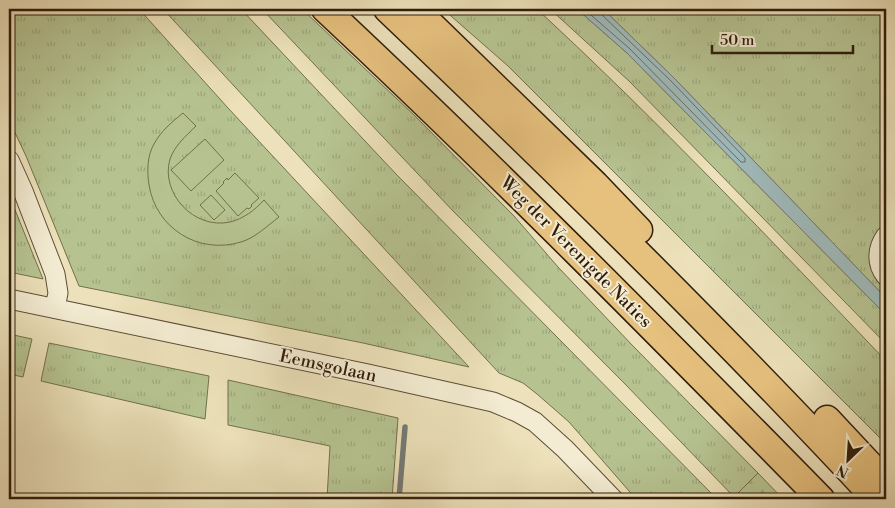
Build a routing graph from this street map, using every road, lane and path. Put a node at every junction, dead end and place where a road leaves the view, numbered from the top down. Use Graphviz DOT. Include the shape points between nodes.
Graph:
graph roads {
  1 [pos="325,9"];
  2 [pos="387,9"];
  3 [pos="415,9"];
  4 [pos="9,160"];
  5 [pos="886,236"];
  6 [pos="886,276"];
  7 [pos="9,299"];
  8 [pos="54,308"];
  9 [pos="886,482"];
  10 [pos="613,499"];
  11 [pos="821,499"];
  12 [pos="876,499"];
  1 -- 11 [label="highway, Weg der Verenigde Naties" via="632,307"];
  2 -- 12 [label="highway" via="694,310"];
  3 -- 9 [label="highway" via="609,198"];
  4 -- 8 [label="street" via="55,274 58,293"];
  5 -- 6 [label="street" via="878,257"];
  7 -- 8 [label="street, Eemsgolaan"];
  8 -- 10 [label="street, Eemsgolaan" via="493,402 535,422"];
}
